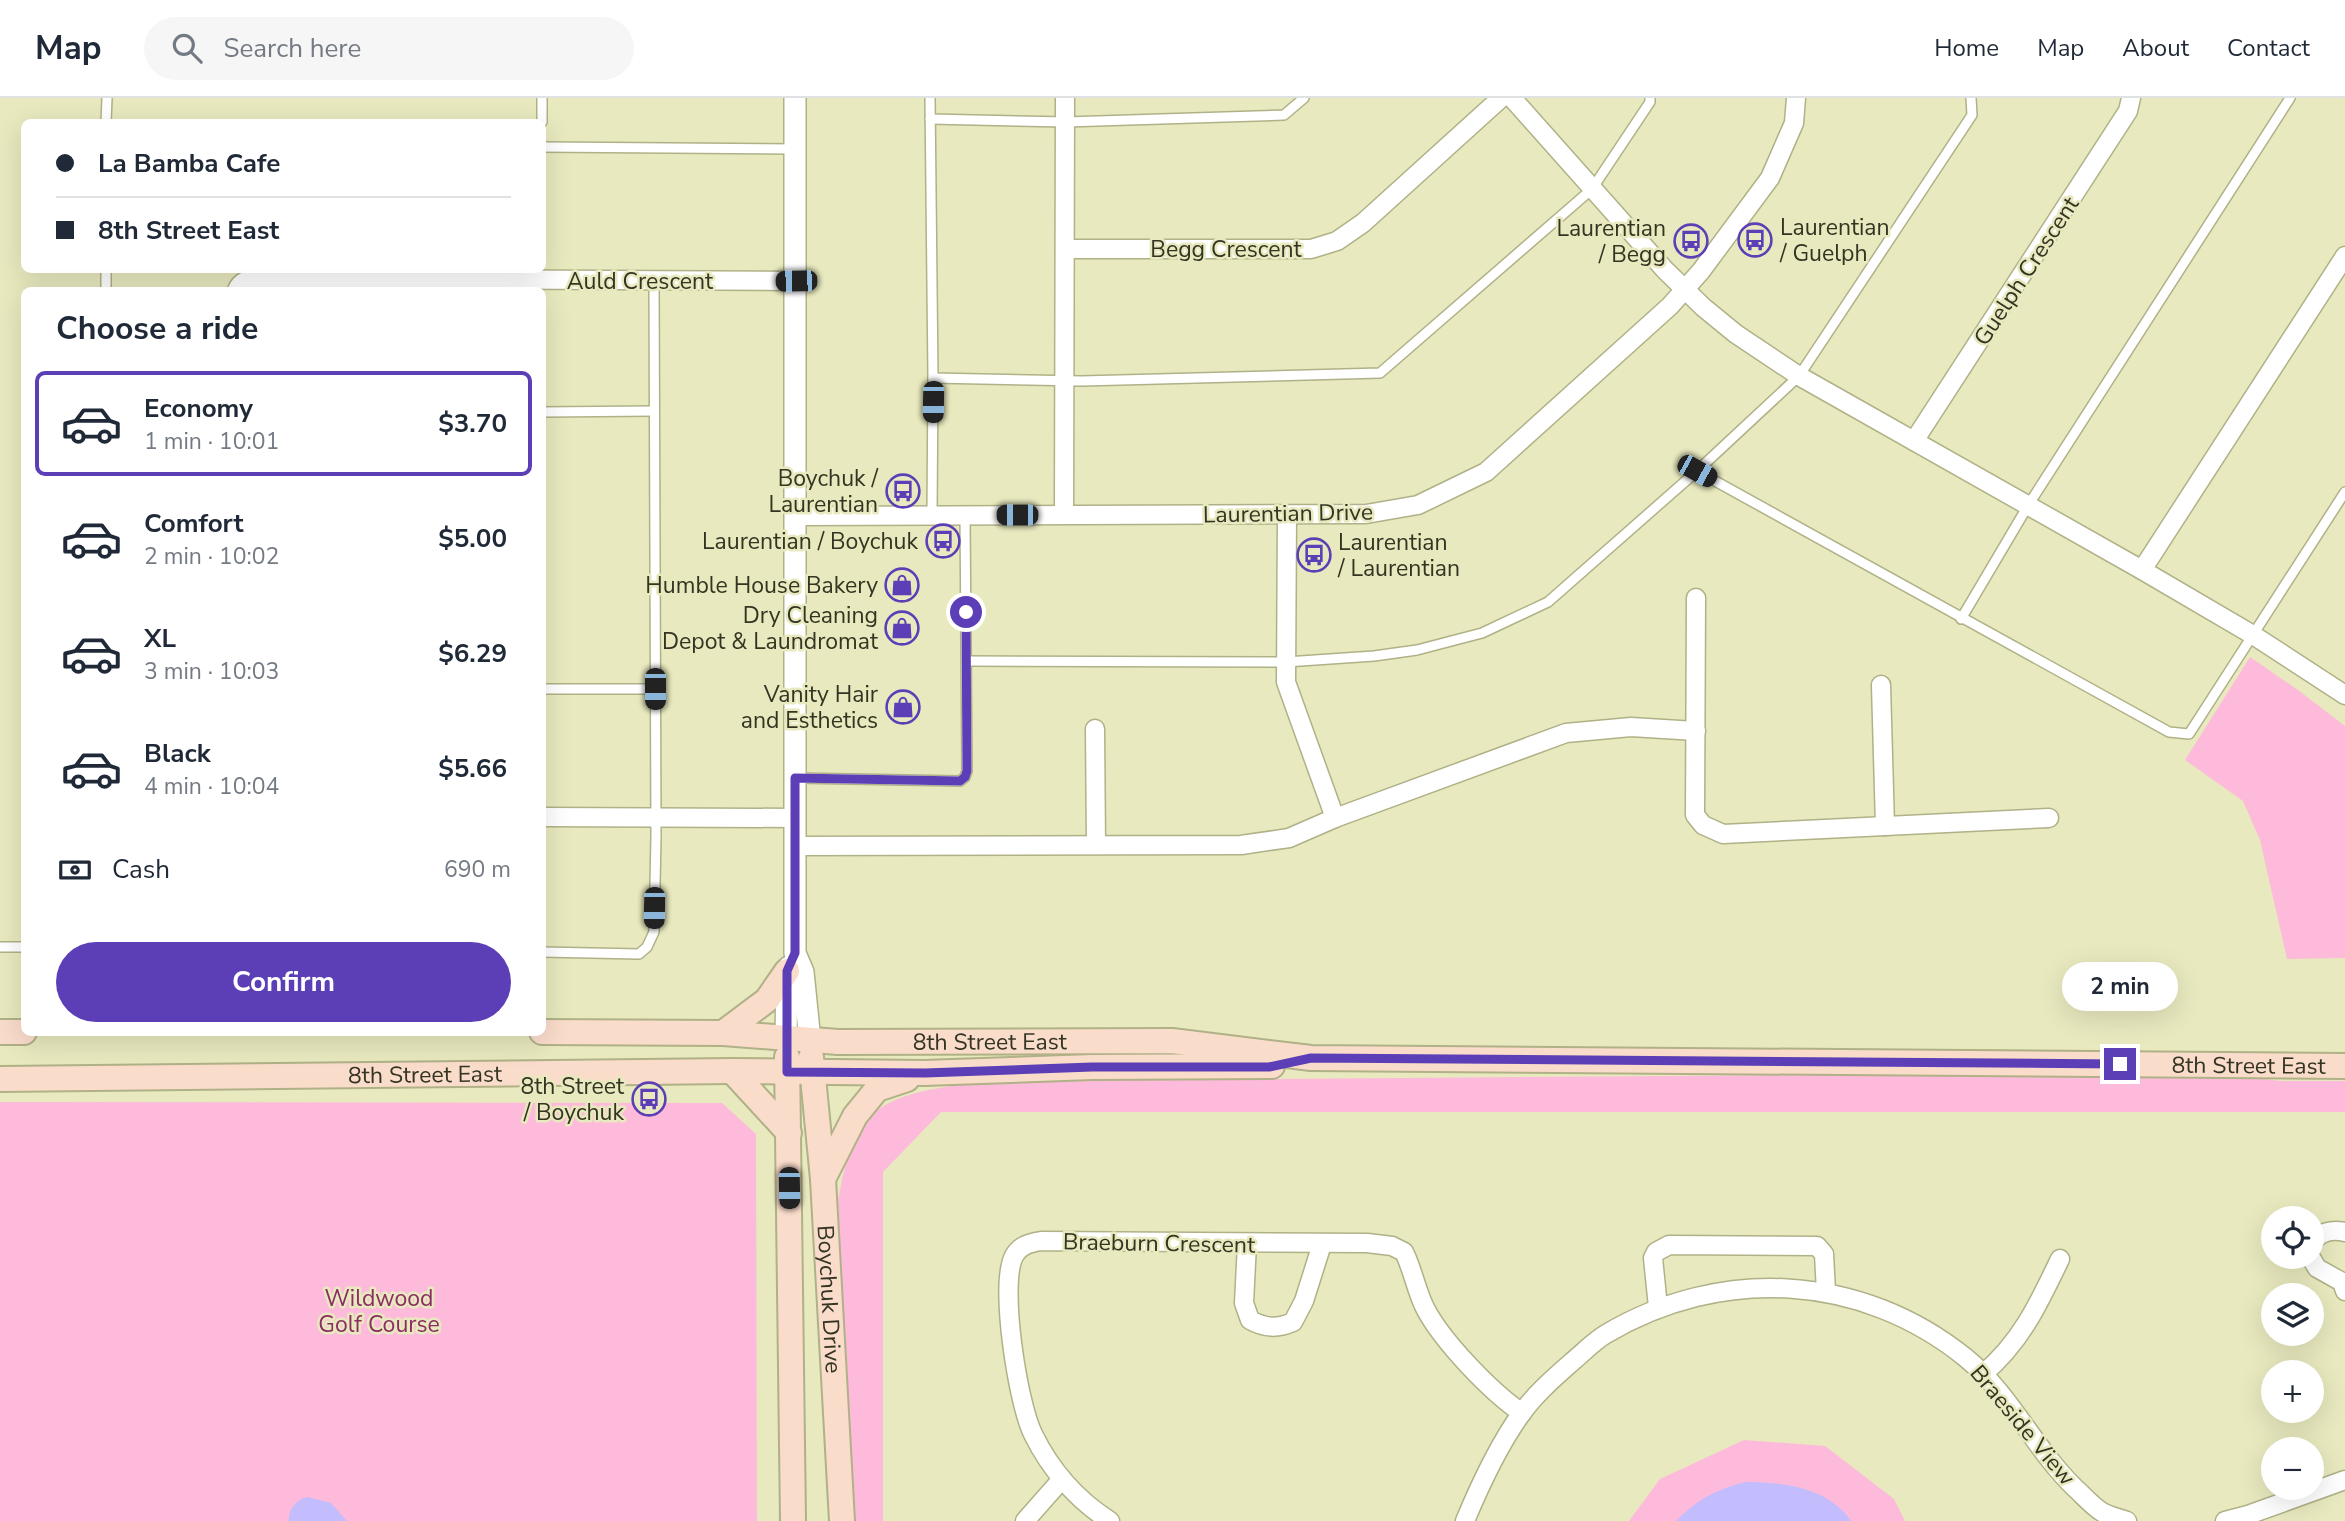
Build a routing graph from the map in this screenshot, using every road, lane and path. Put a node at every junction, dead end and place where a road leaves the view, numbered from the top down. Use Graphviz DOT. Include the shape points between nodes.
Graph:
graph roads {
  1 [pos="107,98"];
  2 [pos="542,98"];
  3 [pos="795,98"];
  4 [pos="930,98"];
  5 [pos="1065,98"];
  6 [pos="1304,98"];
  7 [pos="1501,98"];
  8 [pos="1512,98"];
  9 [pos="1650,98"];
  10 [pos="1796,98"];
  11 [pos="1971,98"];
  12 [pos="2132,98"];
  13 [pos="2290,98"];
  14 [pos="106,119"];
  15 [pos="542,119"];
  16 [pos="930,119"];
  17 [pos="1066,122"];
  18 [pos="546,147"];
  19 [pos="796,149"];
  20 [pos="1592,189"];
  21 [pos="1065,249"];
  22 [pos="2345,256"];
  23 [pos="654,281"];
  24 [pos="796,281"];
  25 [pos="238,287"];
  26 [pos="1685,290"];
  27 [pos="1799,376"];
  28 [pos="933,378"];
  29 [pos="1065,381"];
  30 [pos="654,411"];
  31 [pos="546,412"];
  32 [pos="1914,441"];
  33 [pos="1697,471"];
  34 [pos="2345,492"];
  35 [pos="2029,504"];
  36 [pos="1064,514"];
  37 [pos="932,515"];
  38 [pos="965,515"];
  39 [pos="1287,515"];
  40 [pos="796,516"];
  41 [pos="2142,569"];
  42 [pos="1696,598"];
  43 [pos="1961,619"];
  44 [pos="2253,635"];
  45 [pos="967,661"];
  46 [pos="1286,662"];
  47 [pos="1881,685"];
  48 [pos="546,689"];
  49 [pos="655,689"];
  50 [pos="2345,695"];
  51 [pos="1095,729"];
  52 [pos="1696,731"];
  53 [pos="795,778"];
  54 [pos="546,817"];
  55 [pos="656,817"];
  56 [pos="795,818"];
  57 [pos="1335,818"];
  58 [pos="2049,818"];
  59 [pos="1885,826"];
  60 [pos="1096,845"];
  61 [pos="795,846"];
  62 [pos="0,947"];
  63 [pos="21,947"];
  64 [pos="546,952"];
  65 [pos="791,962"];
  66 [pos="0,1032"];
  67 [pos="21,1032"];
  68 [pos="546,1032"];
  69 [pos="723,1033"];
  70 [pos="798,1040"];
  71 [pos="1311,1058"];
  72 [pos="2345,1067"];
  73 [pos="732,1071"];
  74 [pos="787,1072"];
  75 [pos="813,1073"];
  76 [pos="925,1073"];
  77 [pos="0,1079"];
  78 [pos="789,1133"];
  79 [pos="823,1179"];
  80 [pos="2345,1232"];
  81 [pos="2324,1233"];
  82 [pos="1247,1244"];
  83 [pos="1322,1244"];
  84 [pos="2060,1259"];
  85 [pos="2319,1269"];
  86 [pos="2344,1284"];
  87 [pos="1826,1292"];
  88 [pos="1658,1307"];
  89 [pos="1983,1374"];
  90 [pos="1522,1413"];
  91 [pos="1062,1479"];
  92 [pos="2345,1480"];
  93 [pos="1089,1516"];
  94 [pos="2100,1516"];
  95 [pos="793,1521"];
  96 [pos="842,1521"];
  97 [pos="1025,1521"];
  98 [pos="1110,1521"];
  99 [pos="1465,1521"];
  100 [pos="2127,1521"];
  101 [pos="2225,1521"];
  1 -- 14 [label="lane"];
  2 -- 15 [label="lane"];
  3 -- 19 [label="street, Boychuk Drive"];
  4 -- 16 [label="lane"];
  5 -- 17 [label="street"];
  6 -- 17 [label="lane" via="1284,115"];
  7 -- 21 [label="street, Begg Crescent" via="1363,223 1337,241 1311,249"];
  8 -- 20 [label="street"];
  9 -- 20 [label="lane"];
  10 -- 26 [label="street, Laurentian Drive" via="1794,123 1770,178"];
  11 -- 27 [label="lane" via="1972,115"];
  12 -- 32 [label="street, Guelph Crescent" via="2129,111 2087,178"];
  13 -- 35 [label="lane"];
  16 -- 17 [label="lane"];
  16 -- 28 [label="lane"];
  17 -- 21 [label="street"];
  18 -- 19 [label="lane"];
  19 -- 24 [label="street, Boychuk Drive"];
  20 -- 26 [label="street"];
  20 -- 29 [label="lane" via="1380,373"];
  21 -- 29 [label="street"];
  22 -- 41 [label="street"];
  23 -- 24 [label="street, Auld Crescent"];
  23 -- 25 [label="street, Auld Crescent" via="256,278"];
  23 -- 30 [label="lane"];
  24 -- 40 [label="street, Boychuk Drive"];
  26 -- 27 [label="street" via="1736,334"];
  26 -- 39 [label="street, Laurentian Drive" via="1486,471 1418,505 1366,514"];
  27 -- 32 [label="street"];
  27 -- 33 [label="lane"];
  28 -- 29 [label="lane"];
  28 -- 37 [label="lane"];
  29 -- 36 [label="street"];
  30 -- 31 [label="lane"];
  30 -- 49 [label="lane"];
  32 -- 35 [label="street"];
  33 -- 43 [label="lane"];
  33 -- 46 [label="lane" via="1548,602 1482,633 1418,650"];
  34 -- 44 [label="lane"];
  35 -- 41 [label="street"];
  35 -- 43 [label="lane"];
  36 -- 38 [label="street, Laurentian Drive"];
  36 -- 39 [label="street, Laurentian Drive"];
  37 -- 38 [label="street, Laurentian Drive"];
  37 -- 40 [label="street, Laurentian Drive"];
  38 -- 45 [label="lane"];
  39 -- 46 [label="street"];
  40 -- 53 [label="street, Boychuk Drive"];
  41 -- 44 [label="street"];
  42 -- 52 [label="street"];
  43 -- 44 [label="lane" via="2169,732 2189,734"];
  44 -- 50 [label="street"];
  45 -- 46 [label="lane"];
  45 -- 53 [label="lane" via="967,771 960,781"];
  46 -- 57 [label="street" via="1286,682"];
  47 -- 59 [label="street"];
  48 -- 49 [label="lane"];
  49 -- 55 [label="lane"];
  51 -- 60 [label="street"];
  52 -- 57 [label="street" via="1631,727 1566,733"];
  52 -- 59 [label="street" via="1695,815 1703,825 1723,834"];
  53 -- 56 [label="street, Boychuk Drive"];
  54 -- 55 [label="street"];
  55 -- 56 [label="street"];
  55 -- 64 [label="lane" via="654,932 647,947 639,954"];
  56 -- 61 [label="street, Boychuk Drive"];
  57 -- 60 [label="street" via="1289,838 1241,845"];
  58 -- 59 [label="street"];
  60 -- 61 [label="street"];
  61 -- 65 [label="street, Boychuk Drive"];
  62 -- 63 [label="lane"];
  65 -- 69 [label="main road" via="767,1000"];
  65 -- 70 [label="street, Boychuk Drive" via="803,972"];
  66 -- 67 [label="main road"];
  68 -- 69 [label="main road, 8th Street East"];
  69 -- 70 [label="main road, 8th Street East"];
  70 -- 71 [label="main road, 8th Street East" via="1172,1041"];
  70 -- 74 [label="main road, Boychuk Drive"];
  70 -- 75 [label="main road, Boychuk Drive"];
  71 -- 72 [label="main road, 8th Street East"];
  71 -- 76 [label="main road, 8th Street East" via="1269,1067"];
  73 -- 74 [label="main road, 8th Street East"];
  73 -- 77 [label="main road, 8th Street East"];
  73 -- 78 [label="main road"];
  74 -- 75 [label="main road, 8th Street East"];
  74 -- 78 [label="main road, Boychuk Drive"];
  75 -- 76 [label="main road, 8th Street East"];
  75 -- 79 [label="main road, Boychuk Drive"];
  76 -- 79 [label="main road" via="877,1089 855,1116"];
  78 -- 95 [label="main road, Boychuk Drive"];
  79 -- 96 [label="main road, Boychuk Drive"];
  80 -- 81 [label="street"];
  82 -- 83 [label="street, Braeburn Crescent"];
  82 -- 83 [label="street" via="1244,1303 1250,1320 1281,1327 1293,1322 1304,1301"];
  82 -- 91 [label="street, Braeburn Crescent" via="1041,1241 1026,1244 1015,1254 1009,1270 1011,1340 1022,1403 1032,1433"];
  83 -- 90 [label="street, Braeburn Crescent" via="1367,1243 1404,1252 1436,1325 1480,1377"];
  84 -- 89 [label="street" via="2031,1320"];
  85 -- 86 [label="street"];
  87 -- 88 [label="street, Braeside View" via="1746,1287"];
  87 -- 88 [label="street" via="1824,1254 1817,1246 1669,1245 1653,1258"];
  87 -- 89 [label="street, Braeside View" via="1907,1319"];
  88 -- 90 [label="street, Braeside View" via="1603,1335"];
  89 -- 94 [label="street, Braeside View" via="2059,1472"];
  90 -- 99 [label="street, Braeside View"];
  91 -- 93 [label="street, Braeburn Crescent"];
  91 -- 97 [label="street"];
  92 -- 101 [label="street"];
  93 -- 98 [label="street, Braeburn Crescent"];
  94 -- 100 [label="street, Braeside View"];
}
